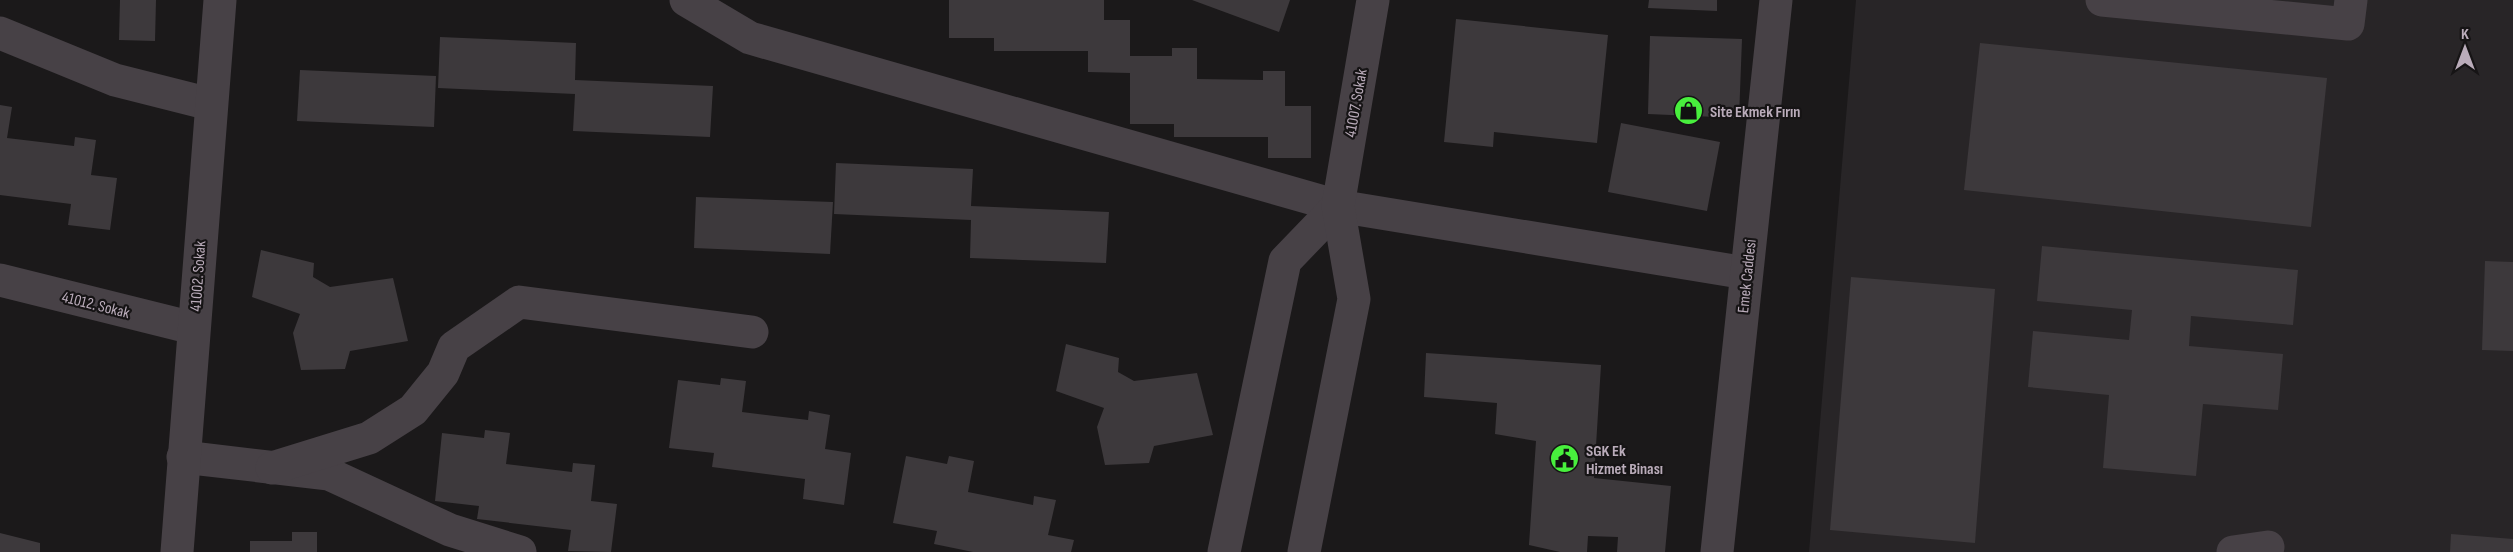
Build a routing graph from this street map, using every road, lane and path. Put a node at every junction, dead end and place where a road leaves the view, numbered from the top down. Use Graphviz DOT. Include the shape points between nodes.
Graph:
graph roads {
  1 [pos="220,0"];
  2 [pos="686,0"];
  3 [pos="1373,0"];
  4 [pos="1776,0"];
  5 [pos="2105,0"];
  6 [pos="2351,0"];
  7 [pos="0,33"];
  8 [pos="210,104"];
  9 [pos="1338,206"];
  10 [pos="1746,273"];
  11 [pos="0,280"];
  12 [pos="193,328"];
  13 [pos="752,332"];
  14 [pos="183,457"];
  15 [pos="272,468"];
  16 [pos="2268,547"];
  17 [pos="177,552"];
  18 [pos="520,552"];
  19 [pos="1224,552"];
  20 [pos="1304,552"];
  21 [pos="1717,552"];
  22 [pos="2233,552"];
  1 -- 8 [label="street, 41002. Sokak"];
  2 -- 9 [label="street" via="750,38"];
  3 -- 9 [label="street, 41007. Sokak"];
  4 -- 10 [label="street, Emek Caddesi"];
  5 -- 6 [label="street" via="2348,24"];
  7 -- 8 [label="street" via="115,80"];
  8 -- 12 [label="street, 41002. Sokak"];
  9 -- 10 [label="street"];
  9 -- 19 [label="street" via="1285,261"];
  9 -- 20 [label="street" via="1354,299"];
  10 -- 21 [label="street, Emek Caddesi"];
  11 -- 12 [label="street, 41012. Sokak"];
  12 -- 14 [label="street, 41002. Sokak"];
  13 -- 15 [label="street" via="519,302 454,347 443,373 413,410 369,438"];
  14 -- 15 [label="street"];
  14 -- 17 [label="street, 41002. Sokak"];
  15 -- 18 [label="street" via="329,474 450,530"];
  16 -- 22 [label="street"];
}
